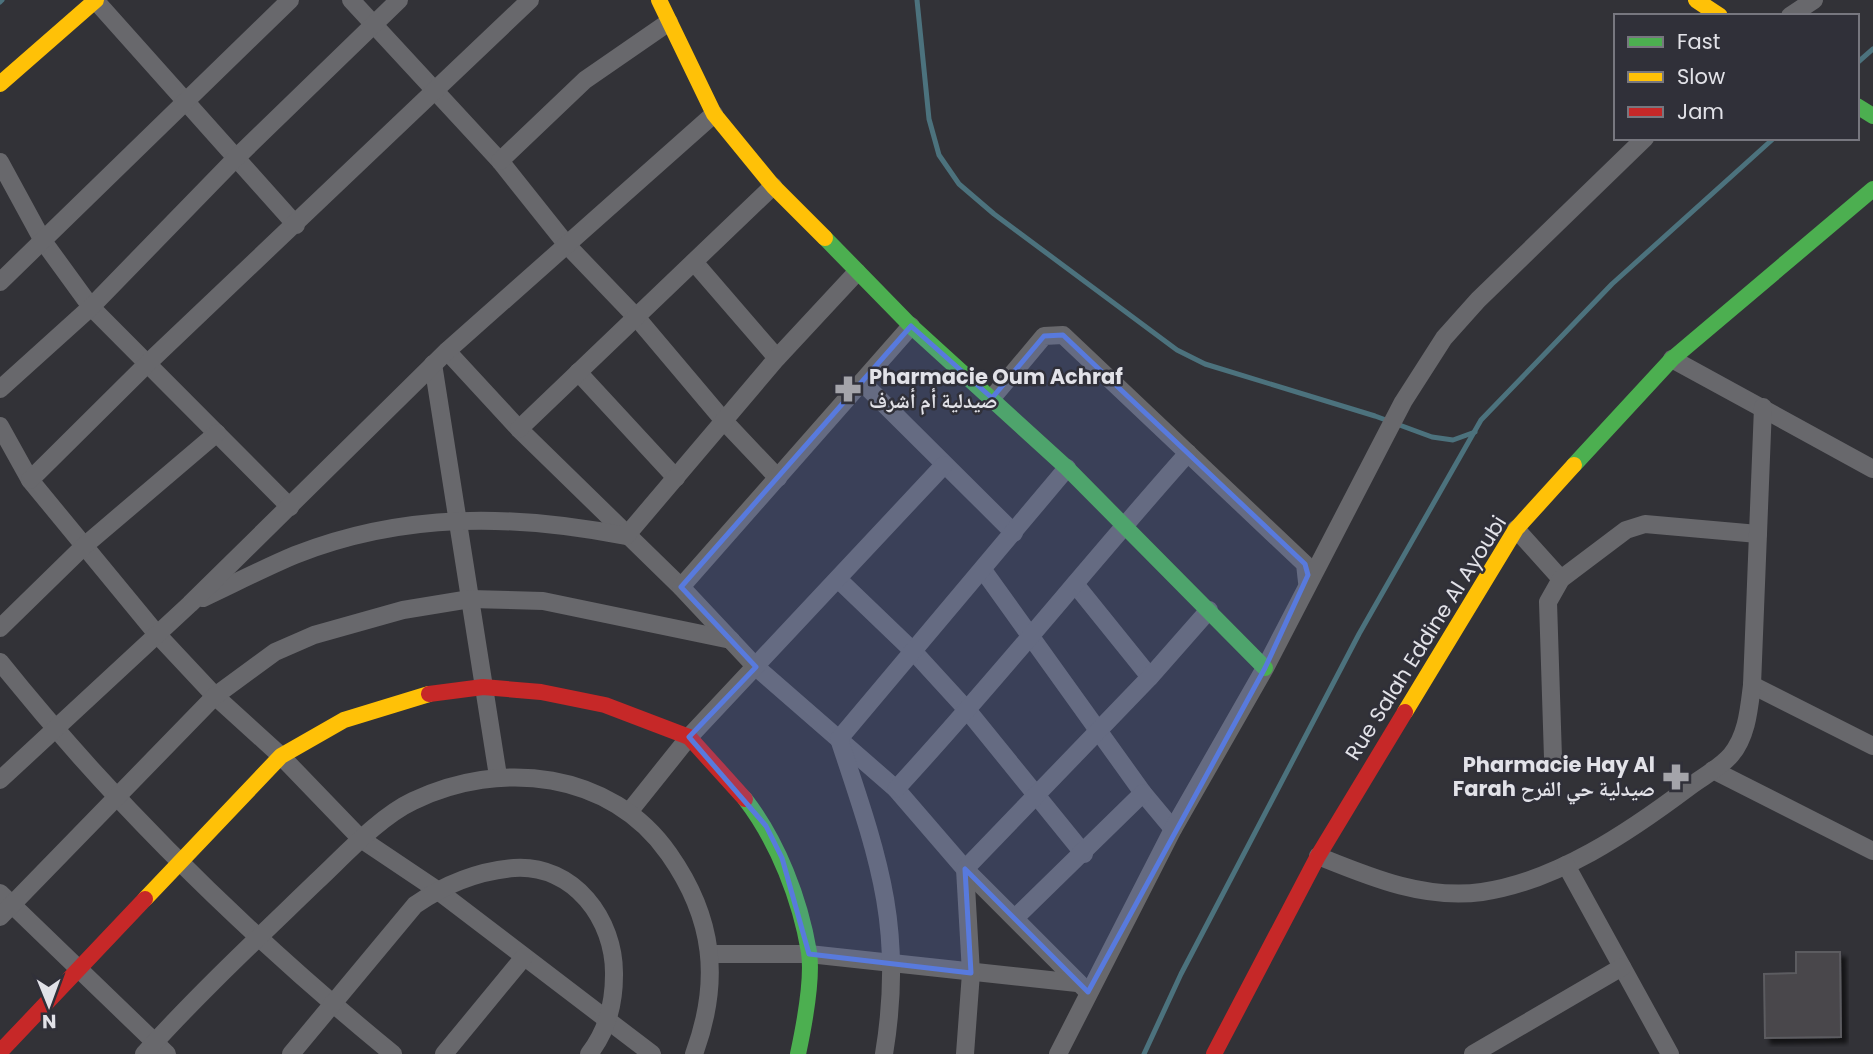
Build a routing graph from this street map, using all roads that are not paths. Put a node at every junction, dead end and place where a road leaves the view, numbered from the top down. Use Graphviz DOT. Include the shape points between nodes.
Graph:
graph roads {
  1 [pos="95,0"];
  2 [pos="290,0"];
  3 [pos="351,0"];
  4 [pos="399,0"];
  5 [pos="530,0"];
  6 [pos="659,0"];
  7 [pos="1696,0"];
  8 [pos="1814,0"];
  9 [pos="1717,14"];
  10 [pos="1793,14"];
  11 [pos="668,22"];
  12 [pos="375,25"];
  13 [pos="0,84"];
  14 [pos="435,90"];
  15 [pos="186,102"];
  16 [pos="714,114"];
  17 [pos="1644,140"];
  18 [pos="235,159"];
  19 [pos="500,161"];
  20 [pos="0,162"];
  21 [pos="773,186"];
  22 [pos="1869,197"];
  23 [pos="296,225"];
  24 [pos="43,241"];
  25 [pos="567,245"];
  26 [pos="694,262"];
  27 [pos="857,272"];
  28 [pos="0,282"];
  29 [pos="91,307"];
  30 [pos="637,318"];
  31 [pos="911,326"];
  32 [pos="447,351"];
  33 [pos="777,358"];
  34 [pos="1672,359"];
  35 [pos="148,363"];
  36 [pos="433,364"];
  37 [pos="578,372"];
  38 [pos="862,382"];
  39 [pos="0,389"];
  40 [pos="992,398"];
  41 [pos="1763,407"];
  42 [pos="724,421"];
  43 [pos="0,426"];
  44 [pos="519,429"];
  45 [pos="217,433"];
  46 [pos="1188,453"];
  47 [pos="944,465"];
  48 [pos="1067,468"];
  49 [pos="1873,469"];
  50 [pos="676,478"];
  51 [pos="778,478"];
  52 [pos="30,480"];
  53 [pos="290,507"];
  54 [pos="458,519"];
  55 [pos="1124,525"];
  56 [pos="1516,529"];
  57 [pos="1014,533"];
  58 [pos="1758,534"];
  59 [pos="626,536"];
  60 [pos="83,547"];
  61 [pos="983,570"];
  62 [pos="1561,579"];
  63 [pos="839,580"];
  64 [pos="1307,582"];
  65 [pos="1075,584"];
  66 [pos="681,587"];
  67 [pos="470,599"];
  68 [pos="190,604"];
  69 [pos="1209,610"];
  70 [pos="0,628"];
  71 [pos="156,632"];
  72 [pos="1028,636"];
  73 [pos="731,640"];
  74 [pos="914,652"];
  75 [pos="0,662"];
  76 [pos="756,667"];
  77 [pos="1265,668"];
  78 [pos="1150,677"];
  79 [pos="1752,685"];
  80 [pos="483,687"];
  81 [pos="215,696"];
  82 [pos="968,711"];
  83 [pos="54,729"];
  84 [pos="1099,731"];
  85 [pos="689,737"];
  86 [pos="839,739"];
  87 [pos="1873,746"];
  88 [pos="281,756"];
  89 [pos="1553,758"];
  90 [pos="1713,770"];
  91 [pos="498,776"];
  92 [pos="0,780"];
  93 [pos="896,789"];
  94 [pos="1143,793"];
  95 [pos="1036,794"];
  96 [pos="116,799"];
  97 [pos="629,812"];
  98 [pos="1173,829"];
  99 [pos="361,839"];
  100 [pos="1873,851"];
  101 [pos="1084,854"];
  102 [pos="1318,856"];
  103 [pos="178,864"];
  104 [pos="1566,865"];
  105 [pos="965,869"];
  106 [pos="437,890"];
  107 [pos="4,905"];
  108 [pos="1015,918"];
  109 [pos="258,938"];
  110 [pos="711,954"];
  111 [pos="809,954"];
  112 [pos="524,957"];
  113 [pos="894,964"];
  114 [pos="1622,967"];
  115 [pos="77,970"];
  116 [pos="971,973"];
  117 [pos="1083,987"];
  118 [pos="332,1005"];
  119 [pos="608,1023"];
  120 [pos="155,1050"];
  121 [pos="0,1052"];
  122 [pos="291,1054"];
  123 [pos="393,1054"];
  124 [pos="444,1054"];
  125 [pos="589,1054"];
  126 [pos="652,1054"];
  127 [pos="694,1054"];
  128 [pos="798,1054"];
  129 [pos="884,1054"];
  130 [pos="965,1054"];
  131 [pos="1058,1054"];
  132 [pos="1214,1054"];
  133 [pos="1473,1054"];
  134 [pos="1670,1054"];
  1 -- 13 [label="street"];
  1 -- 15 [label="street"];
  2 -- 15 [label="street"];
  3 -- 12 [label="street"];
  4 -- 12 [label="street"];
  5 -- 14 [label="street"];
  6 -- 11 [label="street"];
  7 -- 9 [label="street"];
  8 -- 10 [label="street"];
  11 -- 16 [label="street"];
  11 -- 19 [label="street" via="585,80"];
  12 -- 14 [label="street"];
  12 -- 18 [label="street"];
  14 -- 19 [label="street"];
  14 -- 23 [label="street"];
  15 -- 18 [label="street"];
  15 -- 24 [label="street"];
  16 -- 21 [label="street"];
  16 -- 25 [label="street"];
  17 -- 64 [label="street" via="1444,338 1403,402"];
  18 -- 23 [label="street"];
  18 -- 29 [label="street"];
  19 -- 25 [label="street"];
  20 -- 24 [label="street"];
  21 -- 26 [label="street"];
  21 -- 27 [label="street"];
  22 -- 34 [label="street, Rue Salah Eddine Al Ayoubi"];
  23 -- 35 [label="street"];
  24 -- 28 [label="street"];
  24 -- 29 [label="street"];
  25 -- 30 [label="street"];
  25 -- 32 [label="street"];
  26 -- 30 [label="street"];
  26 -- 33 [label="street"];
  27 -- 31 [label="street"];
  27 -- 33 [label="street"];
  29 -- 35 [label="street"];
  29 -- 39 [label="street"];
  30 -- 37 [label="street"];
  30 -- 42 [label="street"];
  31 -- 38 [label="street"];
  31 -- 40 [label="street"];
  32 -- 36 [label="street"];
  32 -- 44 [label="street"];
  33 -- 42 [label="street"];
  34 -- 41 [label="street"];
  34 -- 56 [label="street, Rue Salah Eddine Al Ayoubi"];
  35 -- 45 [label="street"];
  35 -- 52 [label="street"];
  36 -- 53 [label="street"];
  36 -- 54 [label="street"];
  37 -- 44 [label="street"];
  37 -- 50 [label="street"];
  38 -- 47 [label="street"];
  38 -- 51 [label="street"];
  40 -- 46 [label="street" via="1044,335 1056,333"];
  40 -- 48 [label="street"];
  41 -- 49 [label="street"];
  41 -- 58 [label="street"];
  42 -- 50 [label="street"];
  42 -- 51 [label="street"];
  43 -- 52 [label="street"];
  44 -- 59 [label="street"];
  45 -- 53 [label="street"];
  45 -- 60 [label="street"];
  46 -- 55 [label="street"];
  46 -- 64 [label="street" via="1305,564"];
  47 -- 57 [label="street"];
  47 -- 63 [label="street"];
  48 -- 55 [label="street"];
  48 -- 57 [label="street"];
  50 -- 59 [label="street"];
  51 -- 66 [label="street"];
  52 -- 60 [label="street"];
  53 -- 68 [label="street"];
  54 -- 59 [label="street" via="518,519"];
  54 -- 67 [label="street"];
  54 -- 68 [label="street" via="389,529 296,555"];
  55 -- 65 [label="street"];
  55 -- 69 [label="street"];
  56 -- 62 [label="street"];
  56 -- 102 [label="street, Rue Salah Eddine Al Ayoubi"];
  57 -- 61 [label="street"];
  58 -- 62 [label="street" via="1645,524 1626,530"];
  58 -- 79 [label="street"];
  59 -- 66 [label="street"];
  60 -- 70 [label="street"];
  60 -- 71 [label="street"];
  61 -- 72 [label="street"];
  61 -- 74 [label="street"];
  62 -- 89 [label="street" via="1548,602"];
  63 -- 74 [label="street"];
  63 -- 76 [label="street"];
  64 -- 77 [label="street"];
  65 -- 72 [label="street"];
  65 -- 78 [label="street"];
  66 -- 73 [label="street"];
  67 -- 73 [label="street" via="543,601"];
  67 -- 80 [label="street"];
  67 -- 81 [label="street" via="391,612 314,635 275,652"];
  68 -- 71 [label="street"];
  69 -- 77 [label="street"];
  69 -- 78 [label="street"];
  71 -- 81 [label="street"];
  71 -- 83 [label="street"];
  72 -- 82 [label="street"];
  72 -- 84 [label="street"];
  73 -- 76 [label="street"];
  74 -- 82 [label="street"];
  74 -- 86 [label="street"];
  75 -- 83 [label="street"];
  76 -- 85 [label="street"];
  76 -- 86 [label="street"];
  77 -- 98 [label="street"];
  78 -- 84 [label="street"];
  79 -- 87 [label="street"];
  79 -- 90 [label="street" via="1740,741"];
  80 -- 85 [label="street" via="541,692 605,705"];
  80 -- 88 [label="street" via="399,701 344,720"];
  80 -- 91 [label="street"];
  81 -- 88 [label="street"];
  81 -- 96 [label="street"];
  82 -- 93 [label="street"];
  82 -- 95 [label="street"];
  83 -- 92 [label="street"];
  83 -- 96 [label="street"];
  84 -- 94 [label="street"];
  84 -- 95 [label="street"];
  85 -- 97 [label="street"];
  85 -- 111 [label="street" via="766,826 782,858"];
  86 -- 93 [label="street"];
  86 -- 113 [label="street" via="879,861"];
  88 -- 99 [label="street"];
  88 -- 103 [label="street"];
  90 -- 100 [label="street"];
  90 -- 104 [label="street" via="1664,806"];
  91 -- 97 [label="street" via="565,782"];
  91 -- 99 [label="street" via="454,785 411,802"];
  93 -- 105 [label="street"];
  94 -- 98 [label="street"];
  94 -- 101 [label="street"];
  95 -- 101 [label="street"];
  95 -- 105 [label="street"];
  96 -- 103 [label="street"];
  96 -- 107 [label="street"];
  97 -- 110 [label="street" via="664,846 685,877 702,913"];
  98 -- 117 [label="street"];
  99 -- 106 [label="street"];
  99 -- 109 [label="street"];
  101 -- 108 [label="street"];
  102 -- 104 [label="street" via="1390,885 1440,892 1481,892"];
  102 -- 132 [label="street, Rue Salah Eddine Al Ayoubi"];
  103 -- 109 [label="street"];
  103 -- 115 [label="street"];
  104 -- 114 [label="street"];
  105 -- 108 [label="street"];
  105 -- 116 [label="street"];
  106 -- 112 [label="street"];
  106 -- 118 [label="street" via="415,905"];
  106 -- 119 [label="street" via="484,873 517,868 551,875 582,892 602,918 615,952"];
  107 -- 115 [label="street"];
  108 -- 117 [label="street"];
  109 -- 118 [label="street"];
  109 -- 120 [label="street"];
  110 -- 111 [label="street"];
  110 -- 127 [label="street" via="703,1031"];
  111 -- 113 [label="street"];
  111 -- 128 [label="street"];
  112 -- 119 [label="street"];
  112 -- 124 [label="street"];
  113 -- 116 [label="street"];
  113 -- 129 [label="street"];
  114 -- 133 [label="street"];
  114 -- 134 [label="street"];
  115 -- 120 [label="street"];
  115 -- 121 [label="street"];
  116 -- 117 [label="street"];
  116 -- 130 [label="street"];
  117 -- 131 [label="street"];
  118 -- 122 [label="street"];
  118 -- 123 [label="street"];
  119 -- 125 [label="street"];
  119 -- 126 [label="street"];
}
